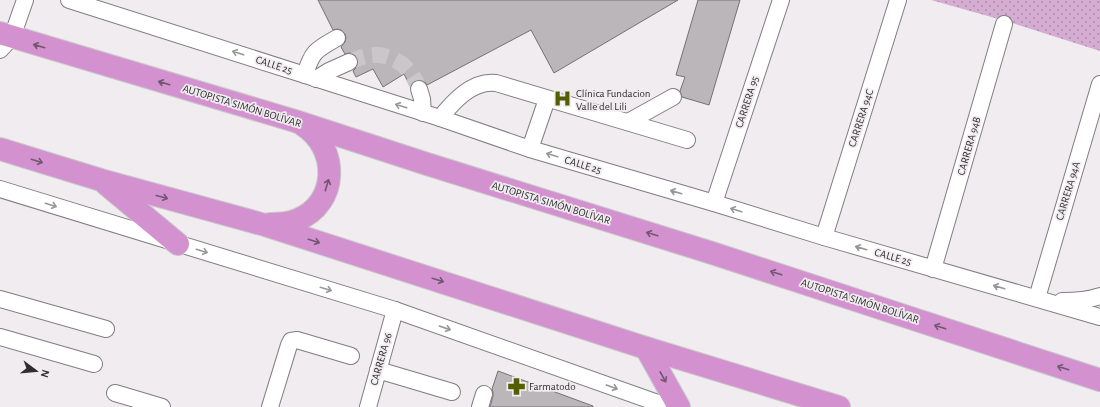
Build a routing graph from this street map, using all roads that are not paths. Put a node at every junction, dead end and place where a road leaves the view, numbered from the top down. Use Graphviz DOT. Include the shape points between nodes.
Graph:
graph roads {
  1 [pos="25,0"];
  2 [pos="69,0"];
  3 [pos="780,0"];
  4 [pos="898,0"];
  5 [pos="1004,24"];
  6 [pos="337,38"];
  7 [pos="4,40"];
  8 [pos="349,62"];
  9 [pos="311,77"];
  10 [pos="1100,84"];
  11 [pos="419,90"];
  12 [pos="673,97"];
  13 [pos="547,99"];
  14 [pos="423,113"];
  15 [pos="440,118"];
  16 [pos="295,121"];
  17 [pos="628,122"];
  18 [pos="687,140"];
  19 [pos="530,149"];
  20 [pos="0,150"];
  21 [pos="101,180"];
  22 [pos="0,189"];
  23 [pos="714,203"];
  24 [pos="264,225"];
  25 [pos="824,237"];
  26 [pos="178,244"];
  27 [pos="933,269"];
  28 [pos="1100,296"];
  29 [pos="1037,298"];
  30 [pos="0,299"];
  31 [pos="395,310"];
  32 [pos="1100,317"];
  33 [pos="106,330"];
  34 [pos="0,337"];
  35 [pos="646,348"];
  36 [pos="351,356"];
  37 [pos="94,364"];
  38 [pos="378,370"];
  39 [pos="1100,380"];
  40 [pos="452,392"];
  41 [pos="115,393"];
  42 [pos="635,401"];
  43 [pos="162,407"];
  44 [pos="270,407"];
  45 [pos="368,407"];
  46 [pos="669,407"];
  47 [pos="839,407"];
  1 -- 7 [label="street"];
  9 -- 2 [label="street, CALLE 25, one-way"];
  3 -- 23 [label="street, CARRERA 95"];
  4 -- 25 [label="street, CARRERA 94C"];
  5 -- 27 [label="street, CARRERA 94B"];
  6 -- 9 [label="street" via="314,53 308,65"];
  16 -- 7 [label="highway, AUTOPISTA SIMÓN BOLÍVAR, one-way"];
  8 -- 9 [label="street"];
  14 -- 9 [label="street, CALLE 25, one-way"];
  10 -- 29 [label="street, CARRERA 94A"];
  11 -- 14 [label="street"];
  12 -- 17 [label="street"];
  13 -- 15 [label="street" via="488,82 463,94"];
  13 -- 17 [label="street"];
  13 -- 19 [label="street"];
  14 -- 15 [label="street, CALLE 25"];
  15 -- 19 [label="street, CALLE 25"];
  24 -- 16 [label="highway, one-way" via="298,220 318,205 327,187 330,167 324,148 312,132"];
  39 -- 16 [label="highway, AUTOPISTA SIMÓN BOLÍVAR, one-way" via="720,255"];
  17 -- 18 [label="street"];
  23 -- 19 [label="street, CALLE 25, one-way"];
  20 -- 21 [label="highway, one-way"];
  21 -- 24 [label="highway, one-way"];
  21 -- 26 [label="highway"];
  22 -- 26 [label="street, one-way"];
  25 -- 23 [label="street, CALLE 25, one-way"];
  24 -- 35 [label="highway, one-way"];
  27 -- 25 [label="street, CALLE 25, one-way"];
  26 -- 31 [label="street, one-way"];
  29 -- 27 [label="street, CALLE 25, one-way"];
  28 -- 29 [label="street" via="1072,301"];
  29 -- 32 [label="street, CALLE 25"];
  30 -- 33 [label="street"];
  31 -- 38 [label="street, CARRERA 96"];
  31 -- 42 [label="street, one-way"];
  34 -- 37 [label="street"];
  35 -- 46 [label="highway, one-way"];
  35 -- 47 [label="highway"];
  36 -- 44 [label="street" via="298,340 291,341"];
  38 -- 40 [label="street"];
  38 -- 45 [label="street, CARRERA 96"];
  41 -- 43 [label="street"];
  42 -- 46 [label="street"];
}
